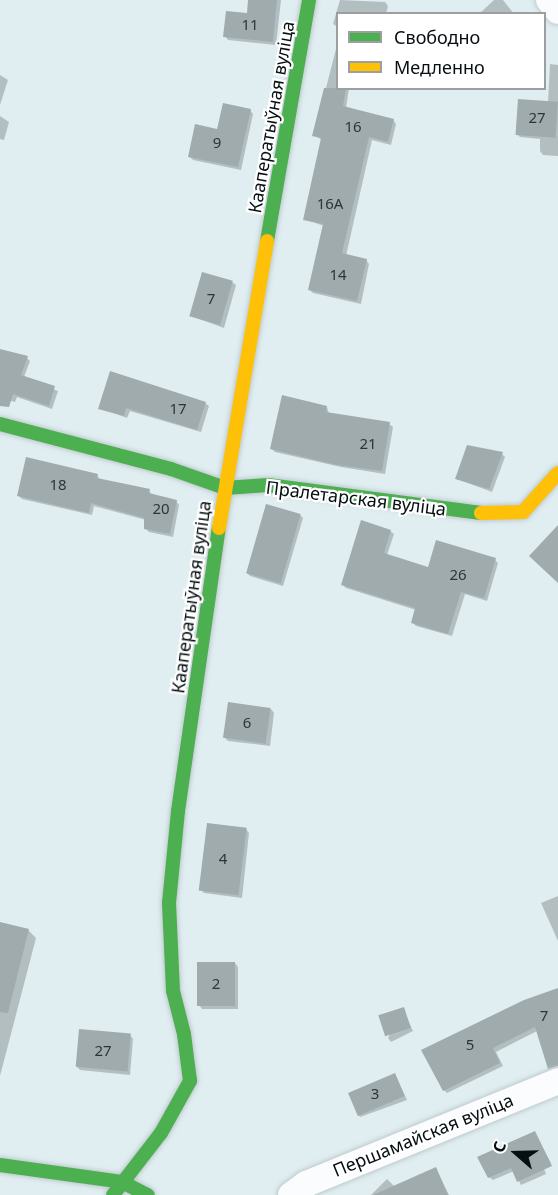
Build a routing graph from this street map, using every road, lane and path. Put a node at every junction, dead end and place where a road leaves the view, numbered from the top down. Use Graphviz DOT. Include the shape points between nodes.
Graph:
graph roads {
  1 [pos="309,0"];
  2 [pos="549,0"];
  3 [pos="558,11"];
  4 [pos="0,424"];
  5 [pos="558,473"];
  6 [pos="225,488"];
  7 [pos="558,1081"];
  8 [pos="0,1165"];
  9 [pos="122,1182"];
  10 [pos="113,1195"];
  11 [pos="148,1195"];
  12 [pos="291,1195"];
  1 -- 6 [label="street, Кааператыўная вуліца"];
  2 -- 3 [label="street"];
  4 -- 6 [label="street, Пралетарская вуліца" via="171,469"];
  5 -- 6 [label="street, Пралетарская вуліца" via="523,512 473,513 268,484"];
  6 -- 9 [label="street, Кааператыўная вуліца" via="178,811 169,903 173,991 190,1081 160,1133"];
  7 -- 12 [label="street, Першамайская вуліца" via="306,1184"];
  8 -- 9 [label="street"];
  9 -- 10 [label="street, Кааператыўная вуліца"];
  9 -- 11 [label="street"];
}
